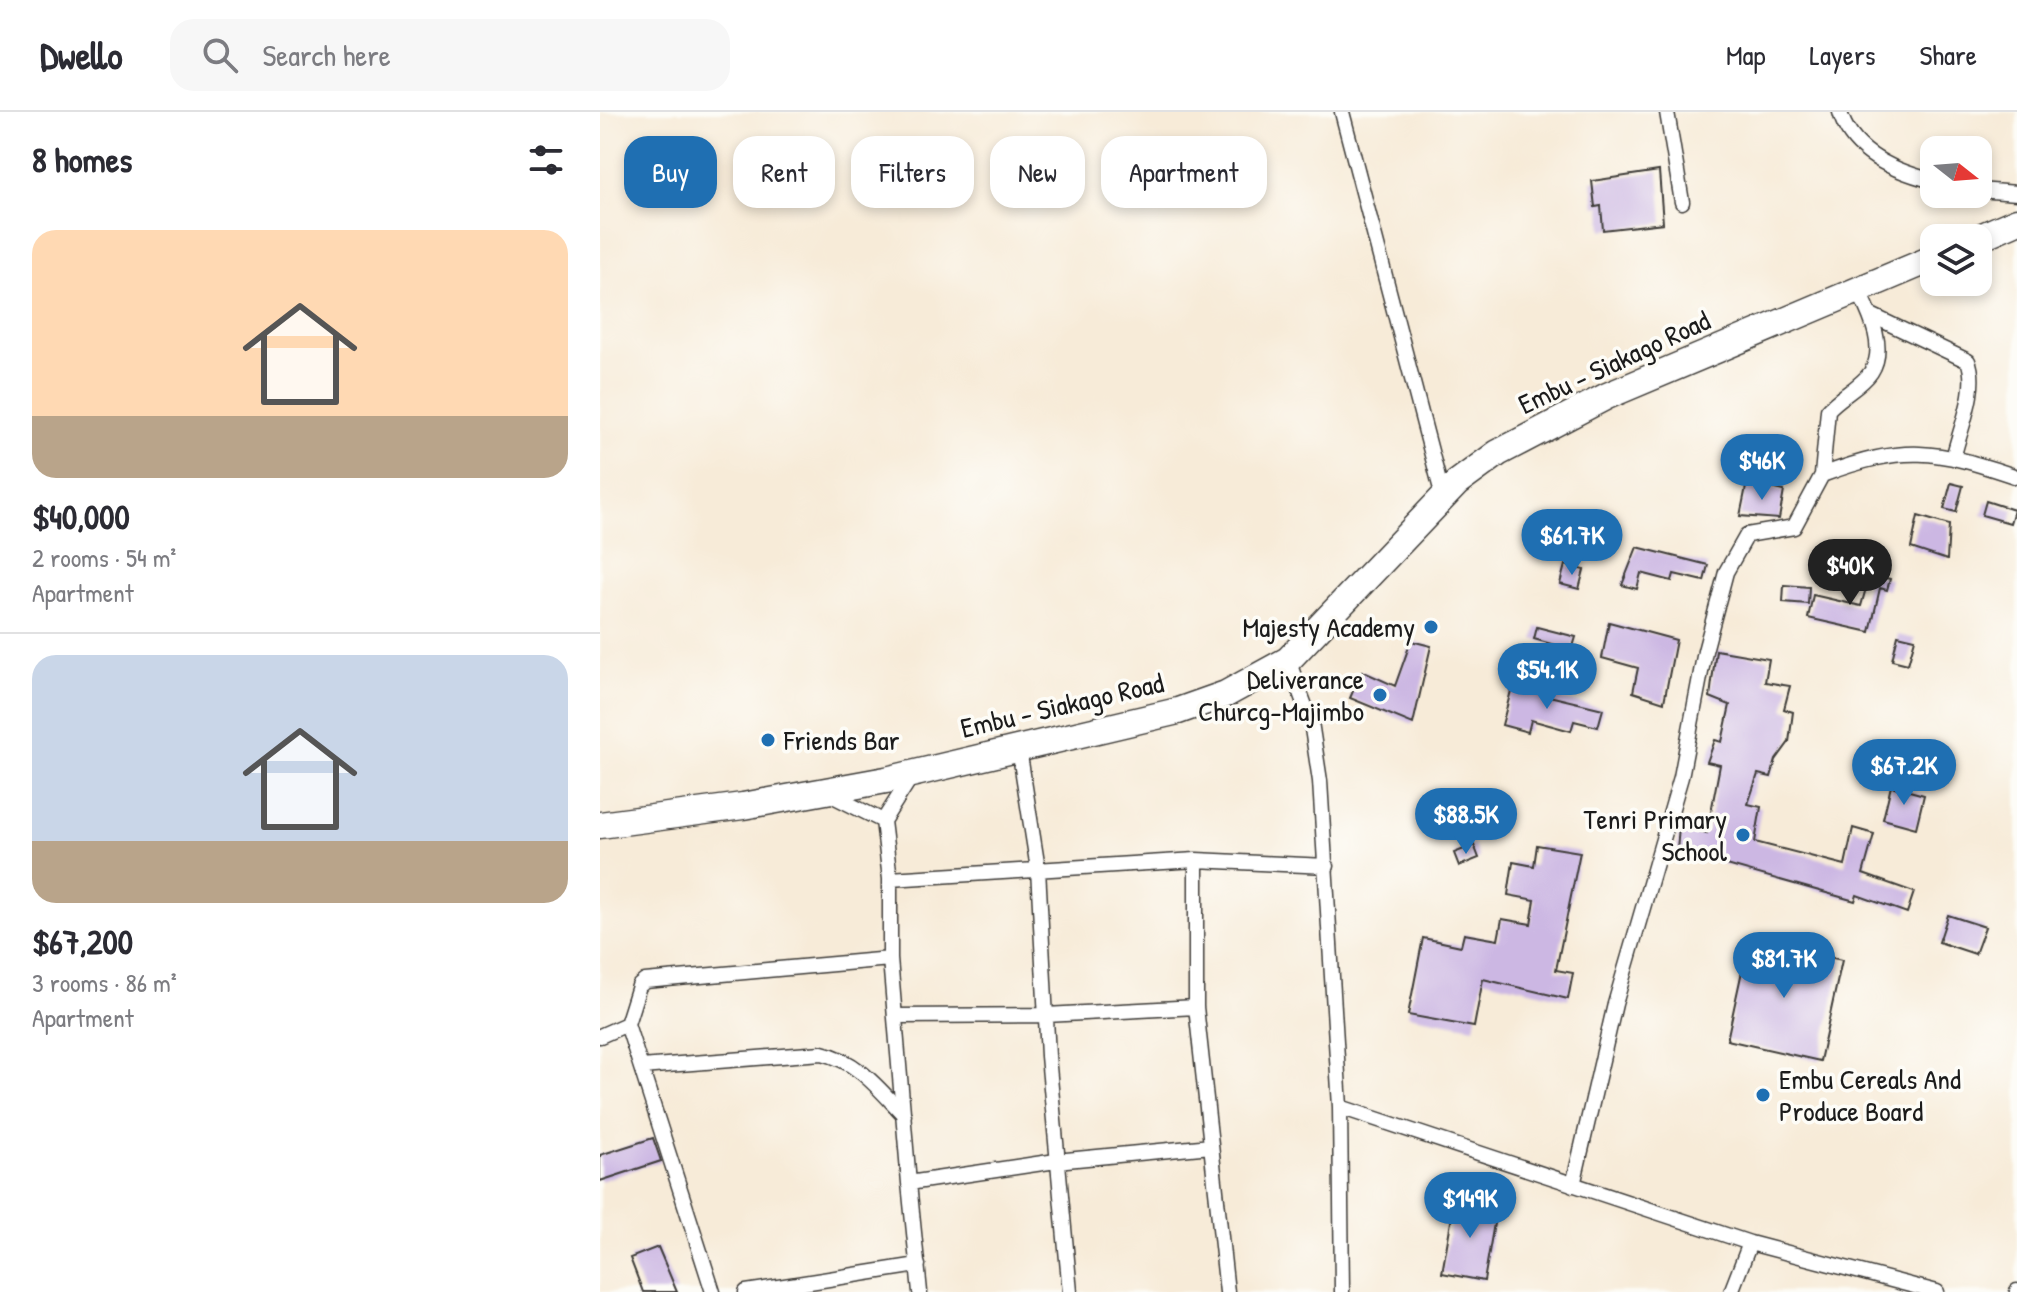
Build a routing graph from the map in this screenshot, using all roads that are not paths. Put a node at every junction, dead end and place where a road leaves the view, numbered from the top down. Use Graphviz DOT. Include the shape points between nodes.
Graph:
graph roads {
  1 [pos="1342,112"];
  2 [pos="1667,112"];
  3 [pos="1840,112"];
  4 [pos="1920,178"];
  5 [pos="1992,191"];
  6 [pos="2017,193"];
  7 [pos="1682,202"];
  8 [pos="2017,221"];
  9 [pos="1992,232"];
  10 [pos="1920,267"];
  11 [pos="1864,303"];
  12 [pos="1954,455"];
  13 [pos="1822,475"];
  14 [pos="2017,477"];
  15 [pos="1443,497"];
  16 [pos="1288,660"];
  17 [pos="1019,749"];
  18 [pos="913,773"];
  19 [pos="826,792"];
  20 [pos="883,821"];
  21 [pos="600,825"];
  22 [pos="1196,860"];
  23 [pos="1327,866"];
  24 [pos="1038,869"];
  25 [pos="890,879"];
  26 [pos="890,959"];
  27 [pos="1196,1007"];
  28 [pos="1046,1015"];
  29 [pos="896,1016"];
  30 [pos="627,1024"];
  31 [pos="600,1036"];
  32 [pos="641,1067"];
  33 [pos="1340,1107"];
  34 [pos="904,1115"];
  35 [pos="1211,1146"];
  36 [pos="1056,1161"];
  37 [pos="909,1183"];
  38 [pos="1573,1185"];
  39 [pos="1750,1243"];
  40 [pos="918,1265"];
  41 [pos="713,1292"];
  42 [pos="746,1292"];
  43 [pos="920,1292"];
  44 [pos="1070,1292"];
  45 [pos="1227,1292"];
  46 [pos="1342,1292"];
  47 [pos="1731,1292"];
  48 [pos="1937,1292"];
  1 -- 15 [label="street"];
  2 -- 7 [label="street"];
  3 -- 4 [label="street" via="1862,148 1898,172"];
  5 -- 6 [label="street"];
  8 -- 9 [label="highway"];
  10 -- 11 [label="highway, Embu - Siakago Road"];
  11 -- 12 [label="street" via="1968,361 1970,385"];
  11 -- 13 [label="street" via="1877,340 1876,358 1871,372 1828,410"];
  11 -- 15 [label="highway, Embu - Siakago Road" via="1787,319 1581,409 1498,453"];
  12 -- 13 [label="street" via="1894,453"];
  12 -- 14 [label="street"];
  13 -- 38 [label="street" via="1794,527 1747,535 1726,572 1681,777 1615,1004"];
  15 -- 16 [label="highway, Embu - Siakago Road"];
  16 -- 17 [label="highway, Embu - Siakago Road" via="1226,694 1178,711"];
  16 -- 23 [label="street" via="1311,722"];
  17 -- 18 [label="highway, Embu - Siakago Road"];
  17 -- 24 [label="street"];
  18 -- 19 [label="highway, Embu - Siakago Road"];
  18 -- 20 [label="street"];
  19 -- 20 [label="street"];
  19 -- 21 [label="highway, Embu - Siakago Road"];
  20 -- 25 [label="street"];
  22 -- 23 [label="street"];
  22 -- 24 [label="street"];
  22 -- 27 [label="street"];
  23 -- 33 [label="street"];
  24 -- 25 [label="street"];
  24 -- 28 [label="street"];
  25 -- 26 [label="street"];
  26 -- 29 [label="street"];
  26 -- 30 [label="street" via="645,981"];
  27 -- 28 [label="street"];
  27 -- 35 [label="street"];
  28 -- 29 [label="street"];
  28 -- 36 [label="street"];
  29 -- 34 [label="street"];
  30 -- 31 [label="street"];
  30 -- 32 [label="street"];
  32 -- 34 [label="street" via="822,1053 858,1069"];
  32 -- 41 [label="street"];
  33 -- 38 [label="street"];
  33 -- 46 [label="street"];
  34 -- 37 [label="street"];
  35 -- 36 [label="street"];
  35 -- 45 [label="street"];
  36 -- 37 [label="street"];
  36 -- 44 [label="street"];
  37 -- 40 [label="street"];
  38 -- 39 [label="street"];
  39 -- 47 [label="street"];
  39 -- 48 [label="street"];
  40 -- 42 [label="street"];
  40 -- 43 [label="street"];
}
